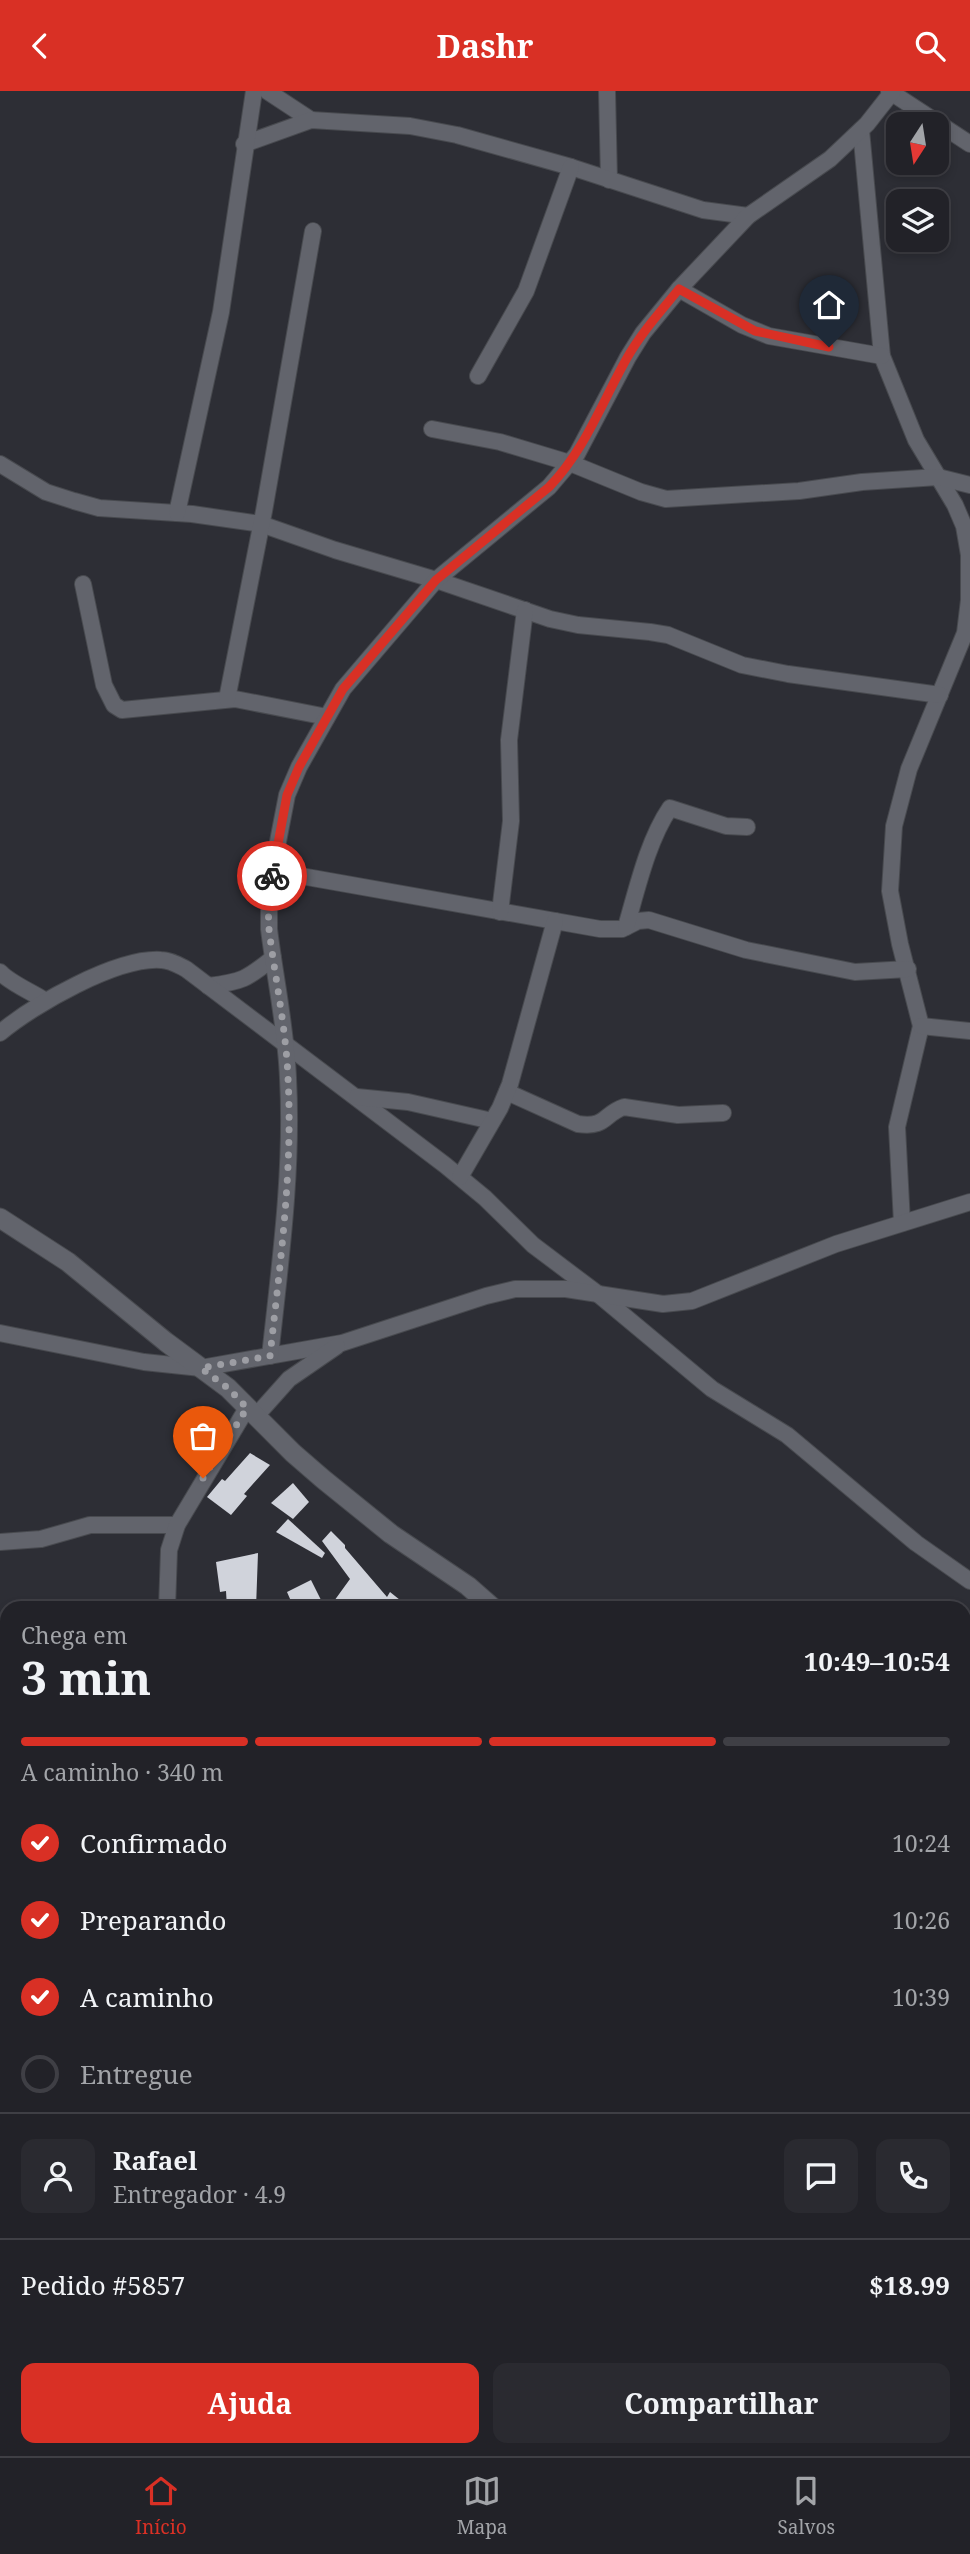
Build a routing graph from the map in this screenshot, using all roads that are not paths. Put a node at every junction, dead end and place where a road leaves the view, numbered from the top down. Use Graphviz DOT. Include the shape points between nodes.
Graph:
graph roads {
  1 [pos="254,91"];
  2 [pos="267,91"];
  3 [pos="607,91"];
  4 [pos="891,92"];
  5 [pos="311,120"];
  6 [pos="861,130"];
  7 [pos="244,144"];
  8 [pos="970,144"];
  9 [pos="571,167"];
  10 [pos="609,180"];
  11 [pos="748,216"];
  12 [pos="313,231"];
  13 [pos="679,289"];
  14 [pos="882,356"];
  15 [pos="478,376"];
  16 [pos="432,429"];
  17 [pos="570,463"];
  18 [pos="0,464"];
  19 [pos="939,477"];
  20 [pos="970,485"];
  21 [pos="177,513"];
  22 [pos="261,524"];
  23 [pos="969,555"];
  24 [pos="436,580"];
  25 [pos="82,585"];
  26 [pos="525,610"];
  27 [pos="940,695"];
  28 [pos="227,699"];
  29 [pos="327,716"];
  30 [pos="747,827"];
  31 [pos="273,871"];
  32 [pos="500,912"];
  33 [pos="555,921"];
  34 [pos="626,927"];
  35 [pos="273,958"];
  36 [pos="908,969"];
  37 [pos="0,972"];
  38 [pos="208,986"];
  39 [pos="44,1000"];
  40 [pos="921,1025"];
  41 [pos="970,1031"];
  42 [pos="0,1033"];
  43 [pos="285,1044"];
  44 [pos="507,1092"];
  45 [pos="357,1097"];
  46 [pos="723,1113"];
  47 [pos="492,1121"];
  48 [pos="460,1177"];
  49 [pos="970,1202"];
  50 [pos="0,1218"];
  51 [pos="902,1223"];
  52 [pos="598,1294"];
  53 [pos="0,1333"];
  54 [pos="342,1343"];
  55 [pos="270,1356"];
  56 [pos="201,1368"];
  57 [pos="251,1412"];
  58 [pos="177,1525"];
  59 [pos="0,1542"];
  60 [pos="970,1581"];
  61 [pos="167,1601"];
  62 [pos="485,1601"];
  1 -- 7 [label="street"];
  2 -- 5 [label="street"];
  3 -- 10 [label="street"];
  4 -- 6 [label="street"];
  4 -- 8 [label="street"];
  5 -- 7 [label="street"];
  5 -- 9 [label="street" via="410,126"];
  6 -- 11 [label="street" via="830,159"];
  6 -- 14 [label="street"];
  7 -- 21 [label="street" via="221,312"];
  9 -- 10 [label="street"];
  9 -- 15 [label="street" via="526,291"];
  10 -- 11 [label="street" via="703,210"];
  11 -- 13 [label="street"];
  12 -- 22 [label="street"];
  13 -- 14 [label="street" via="769,336"];
  13 -- 17 [label="street" via="628,357"];
  14 -- 19 [label="street" via="916,440"];
  16 -- 17 [label="street" via="500,442"];
  17 -- 19 [label="street" via="666,499"];
  17 -- 24 [label="street" via="549,487"];
  18 -- 21 [label="street" via="46,492 99,508"];
  19 -- 20 [label="street"];
  19 -- 23 [label="street" via="956,505"];
  21 -- 22 [label="street"];
  22 -- 24 [label="street"];
  22 -- 28 [label="street"];
  23 -- 27 [label="street" via="965,633"];
  24 -- 26 [label="street"];
  24 -- 29 [label="street" via="343,689"];
  25 -- 28 [label="street" via="104,685 114,705 122,710"];
  26 -- 27 [label="street" via="578,625 668,635 742,665"];
  26 -- 32 [label="street" via="509,740 511,821"];
  27 -- 36 [label="street" via="909,769 894,826 890,891"];
  28 -- 29 [label="street"];
  29 -- 31 [label="street" via="287,795"];
  30 -- 34 [label="street" via="726,826 670,808"];
  31 -- 32 [label="street"];
  31 -- 35 [label="street" via="268,904"];
  32 -- 33 [label="street"];
  33 -- 34 [label="street" via="600,929"];
  33 -- 44 [label="street"];
  34 -- 36 [label="street" via="649,920 746,950 855,972"];
  35 -- 38 [label="street" via="236,983"];
  35 -- 43 [label="street"];
  36 -- 40 [label="street"];
  37 -- 39 [label="street"];
  38 -- 39 [label="street" via="174,963 151,960 129,964"];
  38 -- 43 [label="street"];
  39 -- 42 [label="street"];
  40 -- 41 [label="street"];
  40 -- 51 [label="street" via="897,1126"];
  43 -- 45 [label="street"];
  43 -- 55 [label="street" via="286,1186"];
  44 -- 46 [label="street" via="588,1125 600,1123 624,1107 678,1115"];
  44 -- 47 [label="street"];
  45 -- 47 [label="street" via="408,1101"];
  45 -- 48 [label="street"];
  47 -- 48 [label="street"];
  48 -- 52 [label="street" via="533,1245"];
  49 -- 51 [label="street"];
  50 -- 56 [label="street" via="68,1262"];
  51 -- 52 [label="street" via="692,1301 663,1304"];
  52 -- 54 [label="street" via="515,1289"];
  52 -- 60 [label="street" via="712,1389 787,1435 916,1543"];
  53 -- 56 [label="street" via="144,1362"];
  54 -- 55 [label="street"];
  54 -- 57 [label="street"];
  55 -- 56 [label="street"];
  56 -- 57 [label="street"];
  57 -- 58 [label="street"];
  57 -- 62 [label="street" via="331,1486"];
  58 -- 59 [label="street" via="90,1525 41,1539"];
  58 -- 61 [label="street" via="169,1550"];
}
